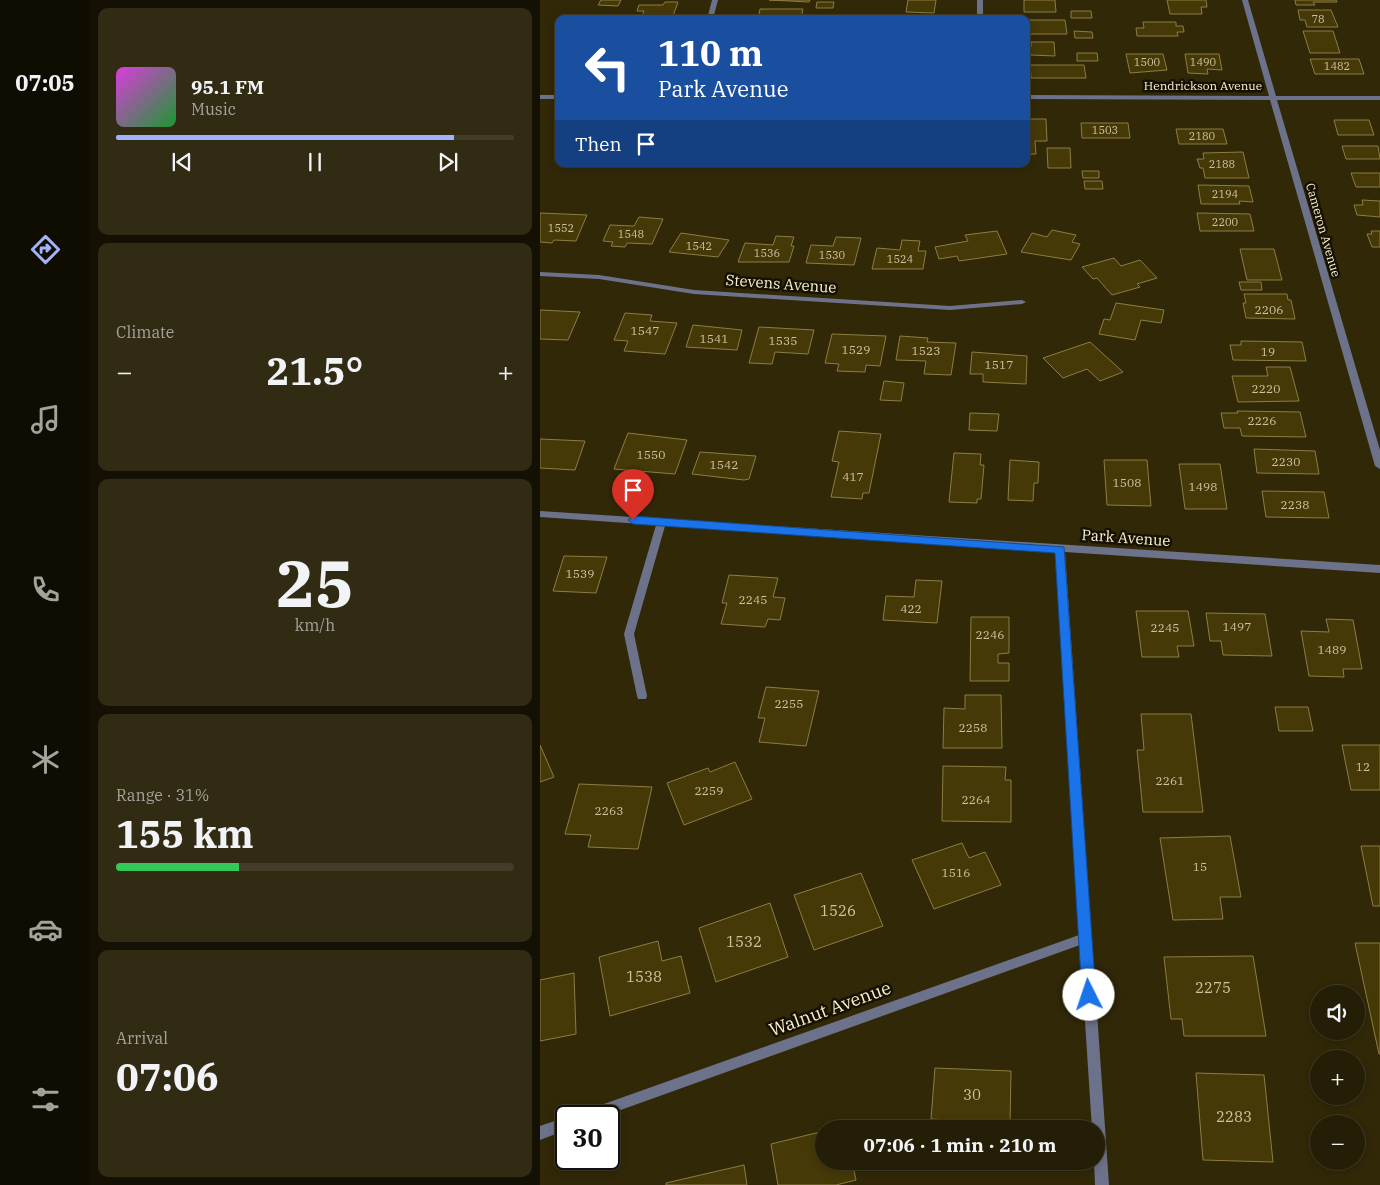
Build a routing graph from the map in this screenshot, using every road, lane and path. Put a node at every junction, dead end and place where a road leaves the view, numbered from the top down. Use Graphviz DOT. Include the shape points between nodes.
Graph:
graph roads {
  1 [pos="715,0"];
  2 [pos="980,0"];
  3 [pos="1245,0"];
  4 [pos="711,15"];
  5 [pos="980,15"];
  6 [pos="540,97"];
  7 [pos="555,97"];
  8 [pos="1030,97"];
  9 [pos="1273,97"];
  10 [pos="1380,98"];
  11 [pos="540,274"];
  12 [pos="1022,302"];
  13 [pos="1380,466"];
  14 [pos="540,514"];
  15 [pos="661,523"];
  16 [pos="1060,549"];
  17 [pos="1380,569"];
  18 [pos="642,696"];
  19 [pos="1085,938"];
  20 [pos="618,1105"];
  21 [pos="555,1128"];
  22 [pos="540,1133"];
  23 [pos="1102,1185"];
  1 -- 4 [label="street"];
  2 -- 5 [label="street"];
  3 -- 9 [label="street, Cameron Avenue"];
  6 -- 7 [label="street"];
  8 -- 9 [label="street, Hendrickson Avenue"];
  9 -- 10 [label="street, Hendrickson Avenue"];
  9 -- 13 [label="street, Cameron Avenue"];
  11 -- 12 [label="street, Stevens Avenue" via="599,277 694,292 950,308"];
  14 -- 15 [label="street, Park Avenue"];
  15 -- 16 [label="street, Park Avenue"];
  15 -- 18 [label="street" via="629,634"];
  16 -- 17 [label="street, Park Avenue"];
  16 -- 19 [label="street"];
  19 -- 20 [label="street, Walnut Avenue"];
  19 -- 23 [label="street"];
  21 -- 22 [label="street"];
}
